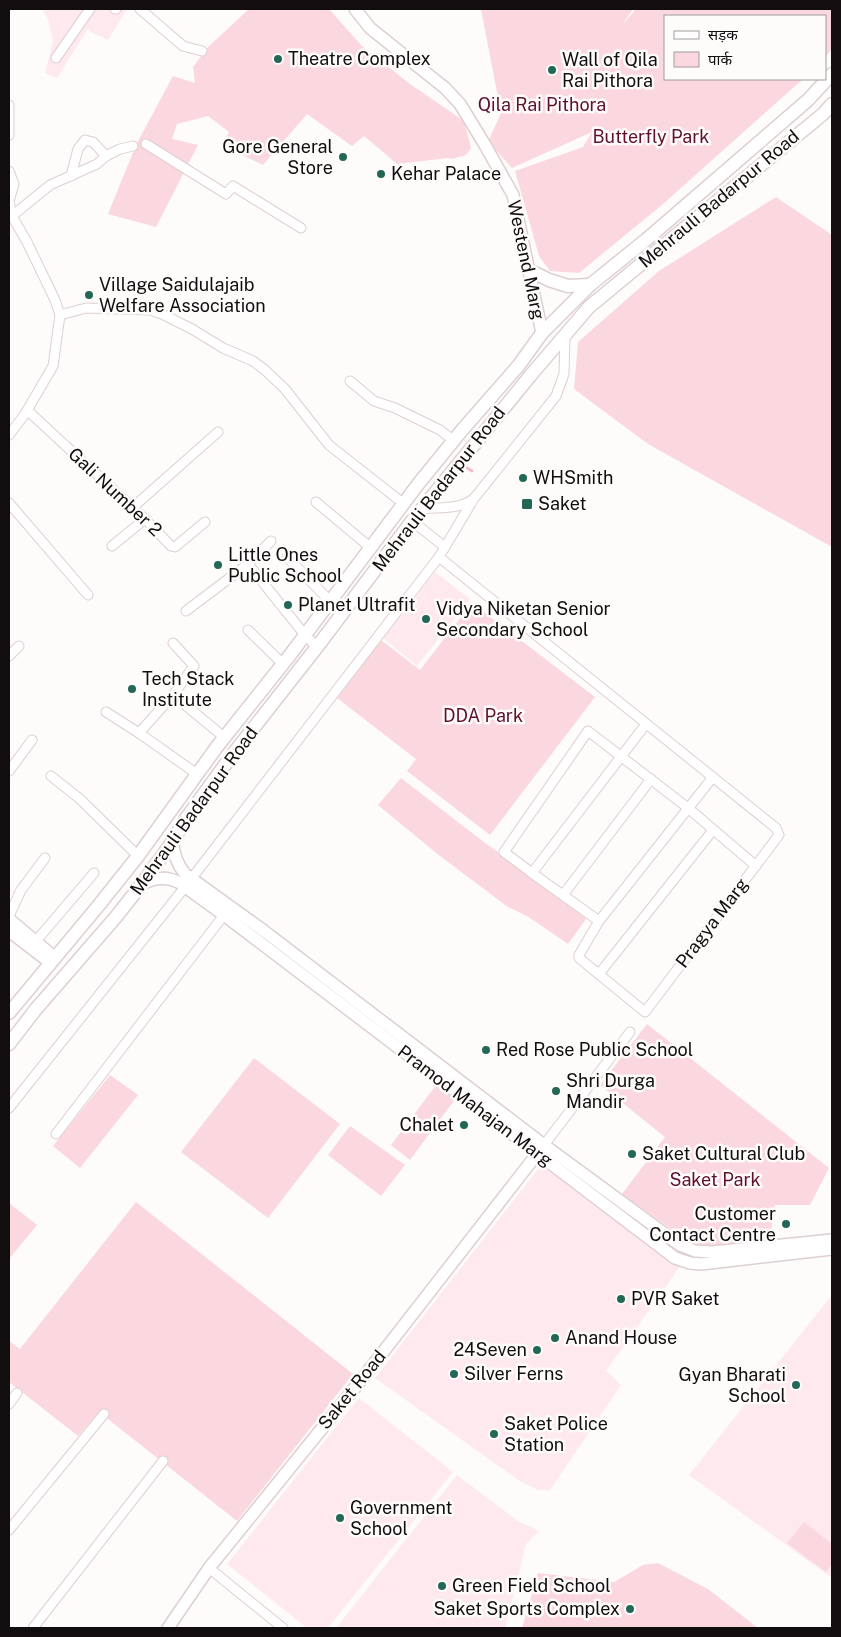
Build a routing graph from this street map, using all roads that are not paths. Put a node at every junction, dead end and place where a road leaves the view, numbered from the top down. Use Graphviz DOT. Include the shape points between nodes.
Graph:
graph roads {
  1 [pos="90,9"];
  2 [pos="140,9"];
  3 [pos="355,9"];
  4 [pos="202,51"];
  5 [pos="56,58"];
  6 [pos="832,74"];
  7 [pos="832,104"];
  8 [pos="9,105"];
  9 [pos="9,129"];
  10 [pos="9,135"];
  11 [pos="146,144"];
  12 [pos="133,146"];
  13 [pos="106,156"];
  14 [pos="9,171"];
  15 [pos="71,176"];
  16 [pos="12,216"];
  17 [pos="301,228"];
  18 [pos="529,270"];
  19 [pos="590,286"];
  20 [pos="60,315"];
  21 [pos="542,333"];
  22 [pos="565,336"];
  23 [pos="350,381"];
  24 [pos="27,410"];
  25 [pos="218,432"];
  26 [pos="9,435"];
  27 [pos="454,441"];
  28 [pos="473,500"];
  29 [pos="316,502"];
  30 [pos="404,504"];
  31 [pos="9,505"];
  32 [pos="132,508"];
  33 [pos="422,509"];
  34 [pos="145,519"];
  35 [pos="205,522"];
  36 [pos="412,522"];
  37 [pos="271,541"];
  38 [pos="112,546"];
  39 [pos="445,547"];
  40 [pos="371,548"];
  41 [pos="439,557"];
  42 [pos="287,558"];
  43 [pos="248,564"];
  44 [pos="88,594"];
  45 [pos="331,602"];
  46 [pos="186,611"];
  47 [pos="248,630"];
  48 [pos="305,635"];
  49 [pos="173,643"];
  50 [pos="19,646"];
  51 [pos="317,647"];
  52 [pos="9,656"];
  53 [pos="283,664"];
  54 [pos="173,695"];
  55 [pos="106,712"];
  56 [pos="646,724"];
  57 [pos="139,733"];
  58 [pos="224,737"];
  59 [pos="32,740"];
  60 [pos="621,756"];
  61 [pos="9,771"];
  62 [pos="197,774"];
  63 [pos="51,776"];
  64 [pos="713,777"];
  65 [pos="651,779"];
  66 [pos="688,808"];
  67 [pos="713,830"];
  68 [pos="173,841"];
  69 [pos="138,856"];
  70 [pos="45,858"];
  71 [pos="756,866"];
  72 [pos="94,873"];
  73 [pos="532,873"];
  74 [pos="188,883"];
  75 [pos="142,884"];
  76 [pos="563,895"];
  77 [pos="224,915"];
  78 [pos="9,917"];
  79 [pos="599,922"];
  80 [pos="9,931"];
  81 [pos="36,941"];
  82 [pos="288,956"];
  83 [pos="52,960"];
  84 [pos="599,974"];
  85 [pos="9,1013"];
  86 [pos="630,1032"];
  87 [pos="9,1044"];
  88 [pos="9,1108"];
  89 [pos="56,1134"];
  90 [pos="541,1149"];
  91 [pos="832,1240"];
  92 [pos="832,1249"];
  93 [pos="17,1393"];
  94 [pos="9,1404"];
  95 [pos="104,1414"];
  96 [pos="163,1461"];
  97 [pos="9,1530"];
  98 [pos="209,1568"];
  99 [pos="33,1628"];
  100 [pos="168,1628"];
  101 [pos="283,1628"];
  1 -- 5 [label="street"];
  2 -- 4 [label="street" via="183,46"];
  3 -- 18 [label="street, Westend Marg" via="370,28 460,104 513,194"];
  6 -- 19 [label="main road, Mehrauli Badarpur Road" via="801,106"];
  7 -- 22 [label="main road, Mehrauli Badarpur Road" via="589,307"];
  8 -- 9 [label="street"];
  9 -- 10 [label="street"];
  11 -- 17 [label="street" via="226,194 232,186"];
  12 -- 13 [label="street"];
  13 -- 15 [label="street"];
  13 -- 15 [label="street" via="93,142 85,140 78,149"];
  14 -- 16 [label="street" via="14,184 9,201"];
  15 -- 16 [label="street" via="50,186"];
  16 -- 20 [label="street"];
  18 -- 19 [label="main road" via="568,286"];
  18 -- 21 [label="street, Westend Marg"];
  19 -- 21 [label="main road, Mehrauli Badarpur Road"];
  20 -- 24 [label="street" via="53,366"];
  20 -- 30 [label="street" via="86,308 150,310 253,361 285,389 329,445"];
  21 -- 27 [label="main road, Mehrauli Badarpur Road"];
  22 -- 28 [label="street" via="564,374 556,396"];
  22 -- 33 [label="main road, Mehrauli Badarpur Road"];
  23 -- 27 [label="street" via="374,401 440,430"];
  24 -- 26 [label="street"];
  24 -- 32 [label="street, Gali Number 2"];
  25 -- 32 [label="street"];
  27 -- 30 [label="main road, Mehrauli Badarpur Road"];
  28 -- 33 [label="street"];
  28 -- 39 [label="street"];
  29 -- 40 [label="street"];
  30 -- 40 [label="main road, Mehrauli Badarpur Road"];
  31 -- 44 [label="street"];
  32 -- 34 [label="street, Gali Number 2"];
  33 -- 36 [label="main road, Mehrauli Badarpur Road"];
  34 -- 35 [label="street, Gali Number 2" via="173,547"];
  34 -- 38 [label="street"];
  36 -- 39 [label="street"];
  36 -- 51 [label="main road, Mehrauli Badarpur Road"];
  37 -- 43 [label="street"];
  39 -- 41 [label="street"];
  40 -- 45 [label="main road, Mehrauli Badarpur Road"];
  41 -- 56 [label="street"];
  41 -- 74 [label="street"];
  42 -- 45 [label="street"];
  43 -- 46 [label="street"];
  43 -- 48 [label="street"];
  45 -- 48 [label="main road, Mehrauli Badarpur Road"];
  47 -- 53 [label="street"];
  48 -- 51 [label="street"];
  48 -- 53 [label="main road, Mehrauli Badarpur Road"];
  49 -- 54 [label="street" via="194,666"];
  50 -- 52 [label="street"];
  51 -- 68 [label="main road, Mehrauli Badarpur Road" via="230,758"];
  53 -- 58 [label="main road, Mehrauli Badarpur Road"];
  54 -- 57 [label="street"];
  54 -- 58 [label="street"];
  55 -- 57 [label="street"];
  56 -- 60 [label="street"];
  56 -- 64 [label="street"];
  57 -- 62 [label="street"];
  58 -- 62 [label="main road, Mehrauli Badarpur Road"];
  59 -- 61 [label="street"];
  60 -- 65 [label="street"];
  60 -- 73 [label="street"];
  60 -- 73 [label="street" via="588,731 504,852"];
  62 -- 69 [label="main road, Mehrauli Badarpur Road"];
  63 -- 69 [label="street" via="80,799"];
  64 -- 66 [label="street"];
  64 -- 71 [label="street, Pragya Marg" via="776,828 779,835"];
  65 -- 66 [label="street"];
  65 -- 76 [label="street"];
  66 -- 67 [label="street"];
  66 -- 79 [label="street"];
  67 -- 71 [label="street"];
  67 -- 84 [label="street"];
  68 -- 74 [label="street, Pramod Mahajan Marg" via="174,855"];
  68 -- 75 [label="main road, Mehrauli Badarpur Road"];
  69 -- 83 [label="main road, Mehrauli Badarpur Road"];
  70 -- 78 [label="street" via="21,890"];
  71 -- 84 [label="street, Pragya Marg" via="645,1012"];
  72 -- 81 [label="street"];
  73 -- 76 [label="street"];
  74 -- 75 [label="street, Pramod Mahajan Marg" via="167,878"];
  74 -- 77 [label="street, Pramod Mahajan Marg"];
  74 -- 82 [label="street, Pramod Mahajan Marg"];
  74 -- 88 [label="street"];
  75 -- 87 [label="main road, Mehrauli Badarpur Road"];
  76 -- 79 [label="street"];
  77 -- 82 [label="street, Pramod Mahajan Marg"];
  77 -- 89 [label="street"];
  78 -- 81 [label="street"];
  79 -- 84 [label="street" via="579,956"];
  80 -- 83 [label="street"];
  81 -- 83 [label="street"];
  82 -- 90 [label="street, Pramod Mahajan Marg"];
  83 -- 85 [label="main road, Mehrauli Badarpur Road"];
  86 -- 90 [label="street"];
  90 -- 91 [label="street, Pramod Mahajan Marg" via="687,1248 712,1252"];
  90 -- 92 [label="street, Pramod Mahajan Marg" via="671,1255 685,1262 706,1264"];
  90 -- 98 [label="street, Saket Road" via="366,1374"];
  93 -- 94 [label="street"];
  95 -- 97 [label="street"];
  96 -- 99 [label="street"];
  98 -- 100 [label="street, Saket Road"];
  98 -- 101 [label="street"];
}
